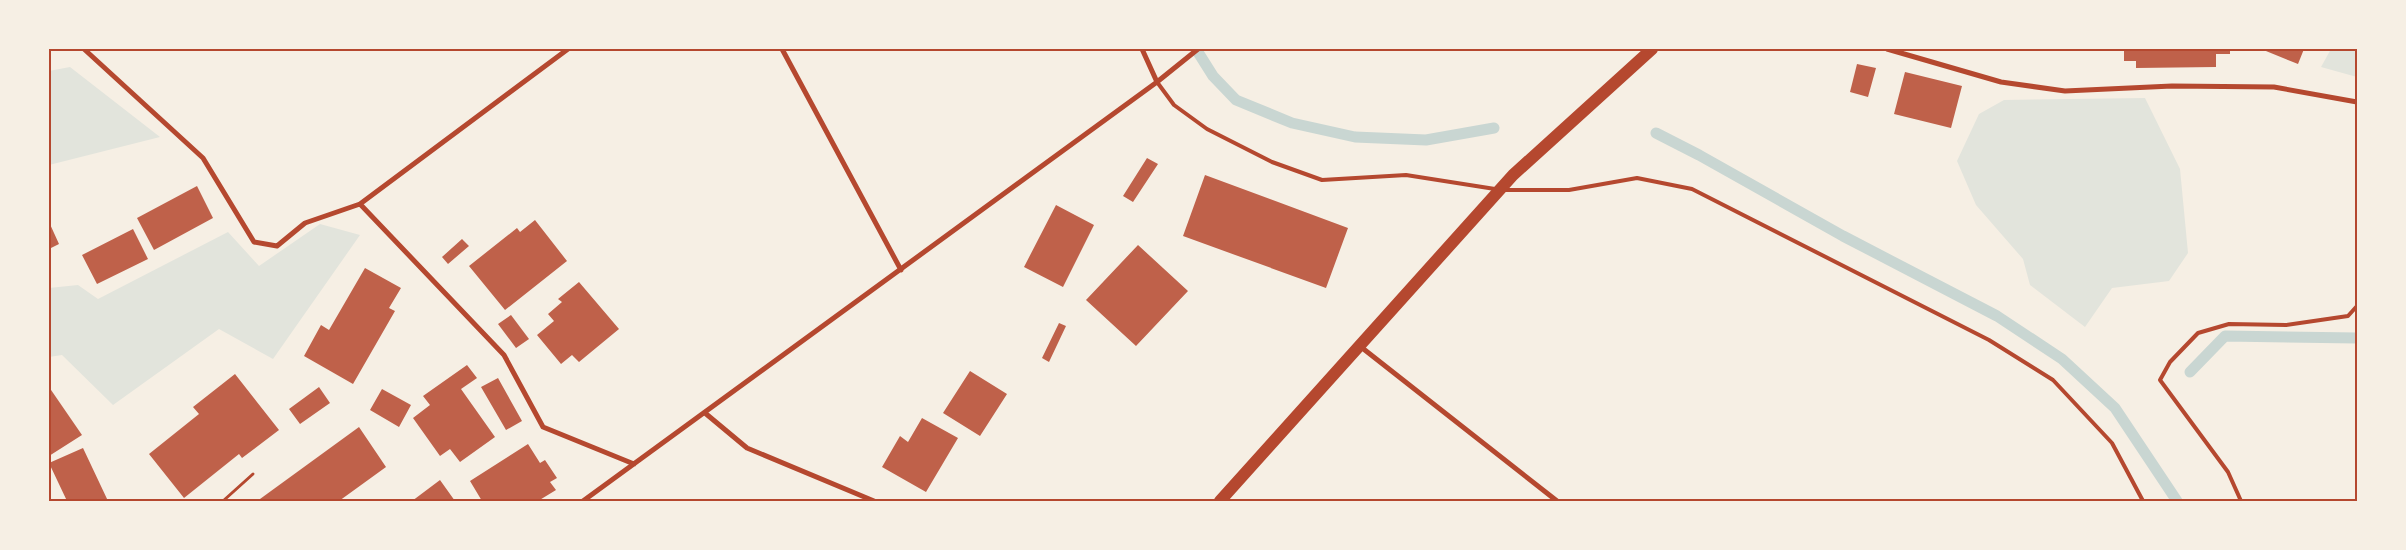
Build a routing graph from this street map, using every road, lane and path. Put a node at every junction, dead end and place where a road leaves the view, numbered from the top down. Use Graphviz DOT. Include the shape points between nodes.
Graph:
graph roads {
  1 [pos="84,49"];
  2 [pos="568,49"];
  3 [pos="782,49"];
  4 [pos="1142,49"];
  5 [pos="1198,49"];
  6 [pos="1652,49"];
  7 [pos="1887,49"];
  8 [pos="1157,82"];
  9 [pos="2357,102"];
  10 [pos="1500,190"];
  11 [pos="360,204"];
  12 [pos="901,270"];
  13 [pos="2357,306"];
  14 [pos="1360,346"];
  15 [pos="705,413"];
  16 [pos="634,464"];
  17 [pos="253,474"];
  18 [pos="223,501"];
  19 [pos="583,501"];
  20 [pos="874,501"];
  21 [pos="1220,501"];
  22 [pos="1557,501"];
  23 [pos="2143,501"];
  24 [pos="2241,501"];
  1 -- 11 [label="street" via="203,158 254,242 277,246 305,223"];
  2 -- 11 [label="street"];
  3 -- 12 [label="street"];
  4 -- 8 [label="street"];
  5 -- 8 [label="street"];
  6 -- 10 [label="main road"];
  7 -- 9 [label="street" via="2001,82 2065,91 2172,86 2274,87"];
  8 -- 10 [label="lane" via="1174,105 1208,129 1272,162 1322,180 1406,175"];
  8 -- 12 [label="street"];
  10 -- 14 [label="main road"];
  10 -- 23 [label="lane" via="1569,190 1637,178 1692,189 1980,336 2053,380 2112,443"];
  11 -- 16 [label="street" via="504,355 543,427"];
  12 -- 15 [label="street"];
  13 -- 24 [label="lane" via="2348,316 2286,325 2229,324 2198,333 2170,362 2160,380 2228,472"];
  14 -- 21 [label="main road"];
  14 -- 22 [label="street"];
  15 -- 16 [label="street"];
  15 -- 20 [label="street" via="747,448"];
  16 -- 19 [label="street"];
  17 -- 18 [label="path"];
}
